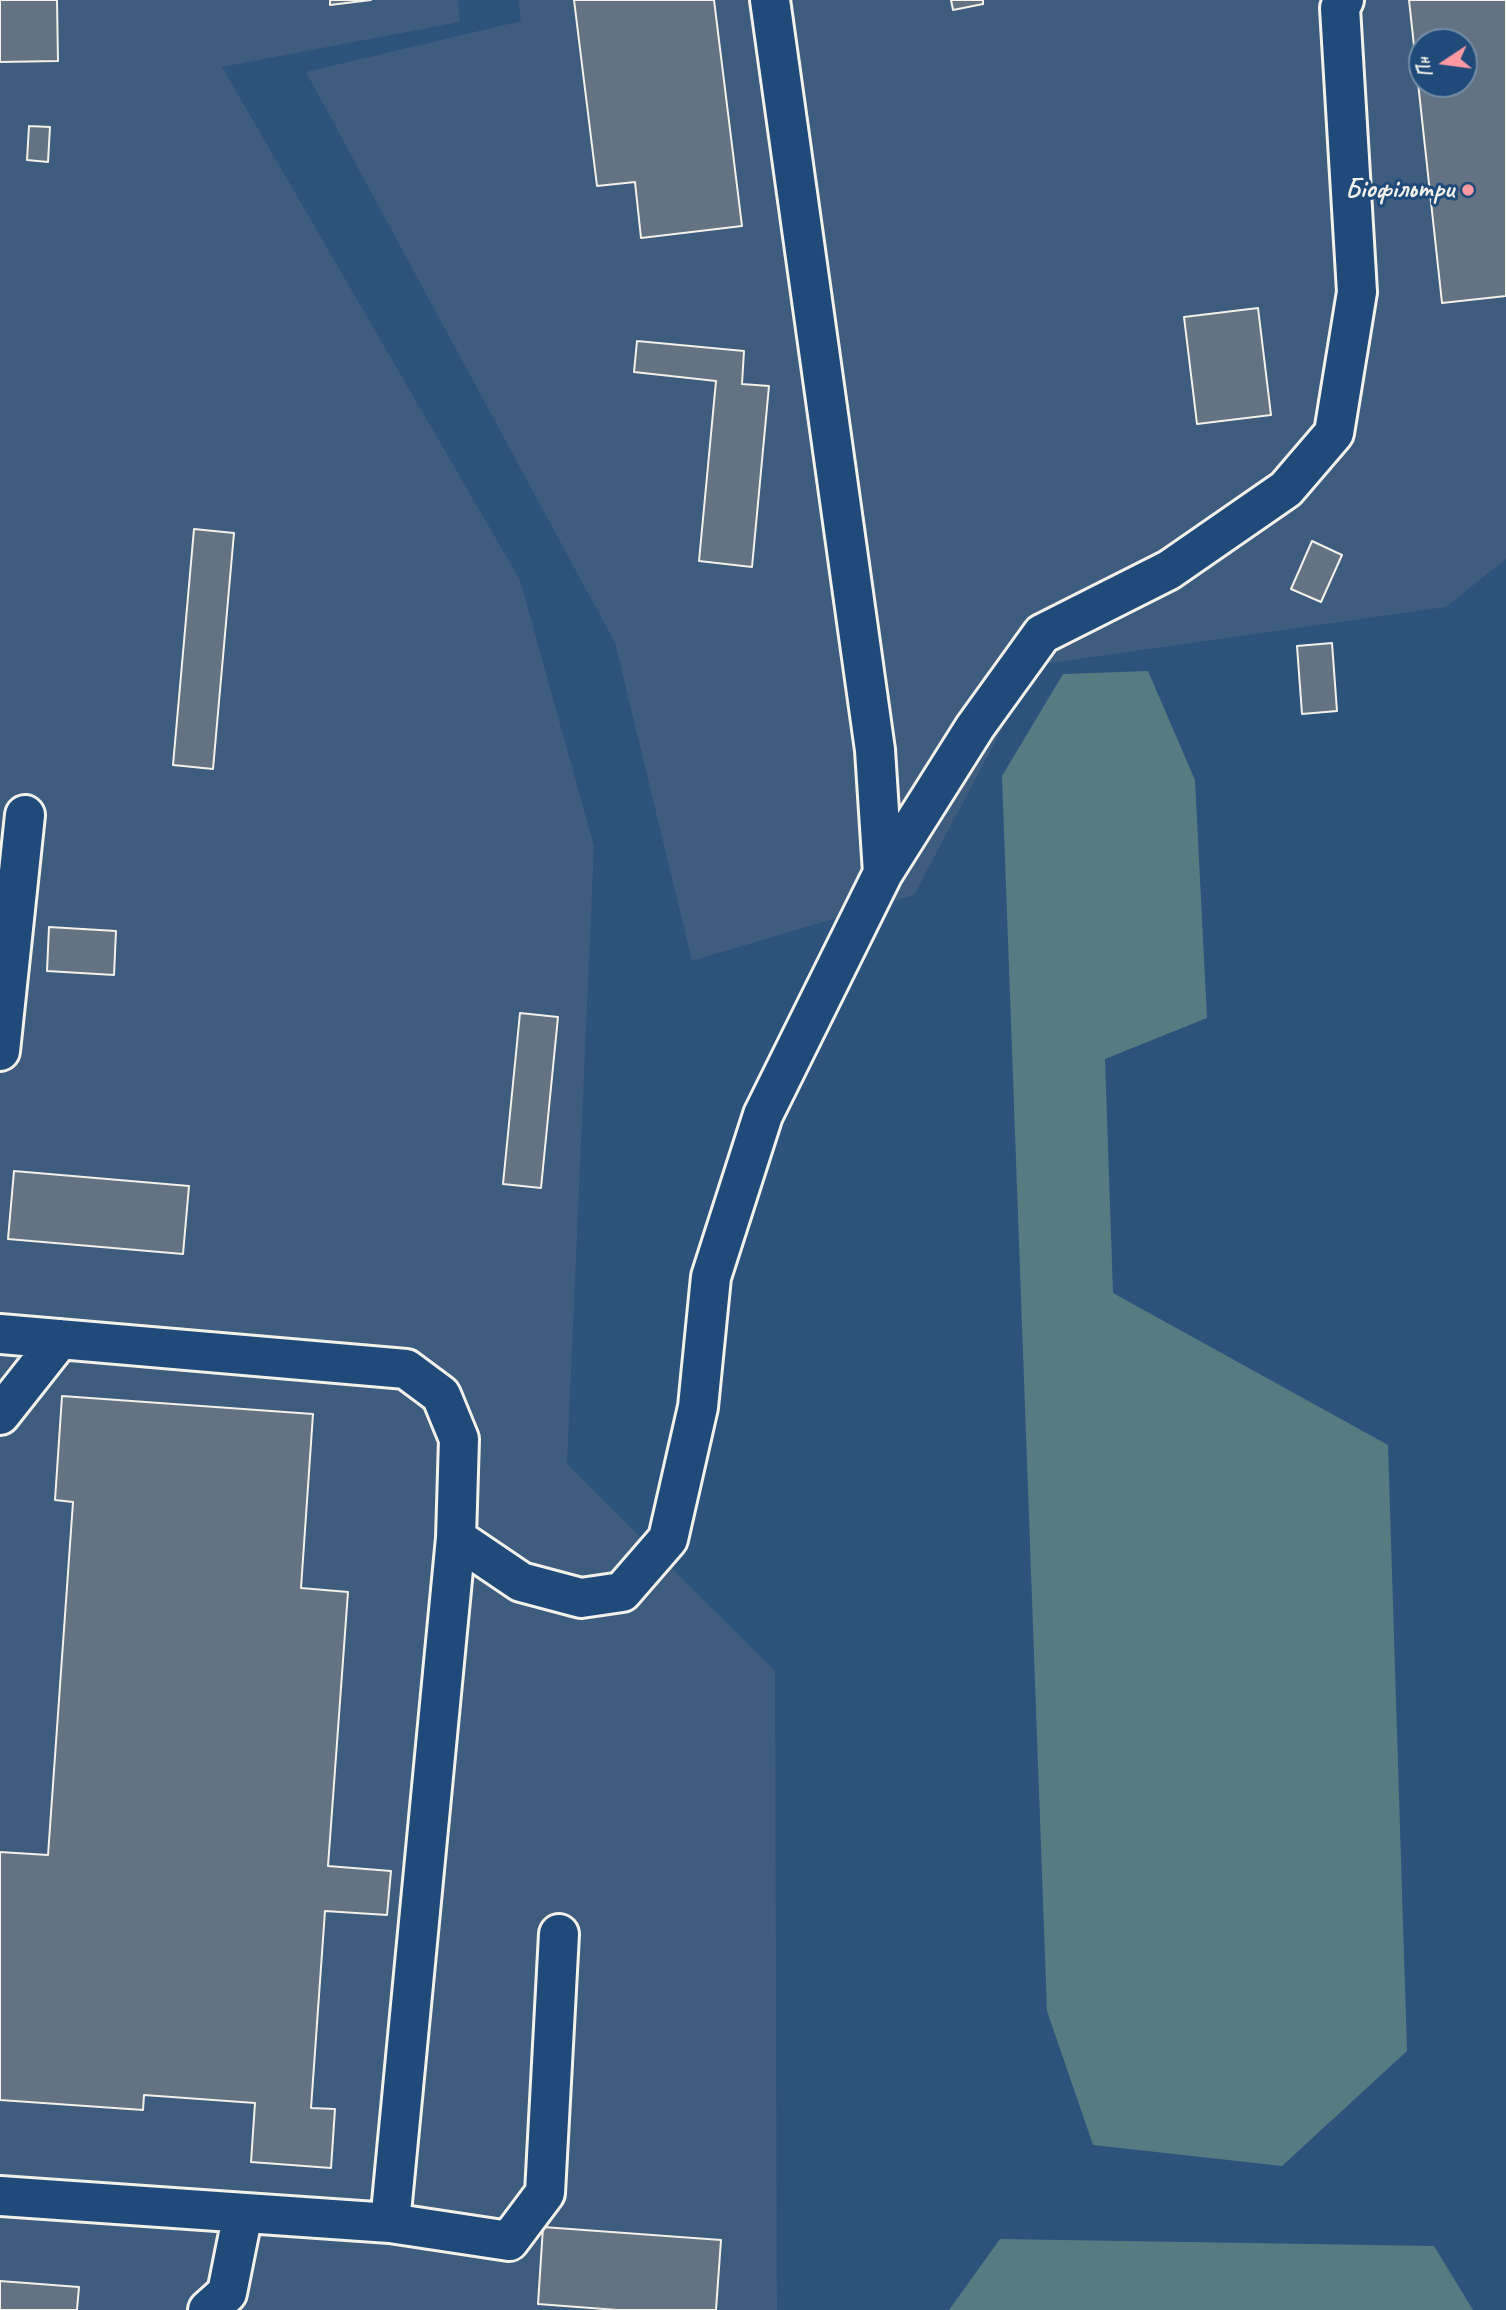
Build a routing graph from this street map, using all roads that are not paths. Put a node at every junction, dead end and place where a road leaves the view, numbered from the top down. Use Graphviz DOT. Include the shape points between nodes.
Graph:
graph roads {
  1 [pos="770,0"];
  2 [pos="1344,0"];
  3 [pos="25,814"];
  4 [pos="883,873"];
  5 [pos="0,1051"];
  6 [pos="0,1334"];
  7 [pos="60,1339"];
  8 [pos="0,1415"];
  9 [pos="456,1538"];
  10 [pos="559,1934"];
  11 [pos="0,2196"];
  12 [pos="243,2213"];
  13 [pos="390,2223"];
  14 [pos="208,2310"];
  1 -- 4 [label="lane" via="875,750"];
  2 -- 4 [label="lane" via="1340,8 1357,292 1334,433 1286,489 1169,570 1042,634 975,727"];
  3 -- 5 [label="lane"];
  4 -- 9 [label="lane" via="764,1115 711,1277 698,1407 668,1539 622,1592 581,1598 521,1582"];
  6 -- 7 [label="lane"];
  7 -- 8 [label="lane"];
  7 -- 9 [label="lane" via="406,1369 441,1395 458,1439"];
  9 -- 13 [label="lane"];
  10 -- 13 [label="lane" via="545,2193 509,2241"];
  11 -- 12 [label="lane"];
  12 -- 13 [label="lane"];
  12 -- 14 [label="lane" via="227,2293"];
}
